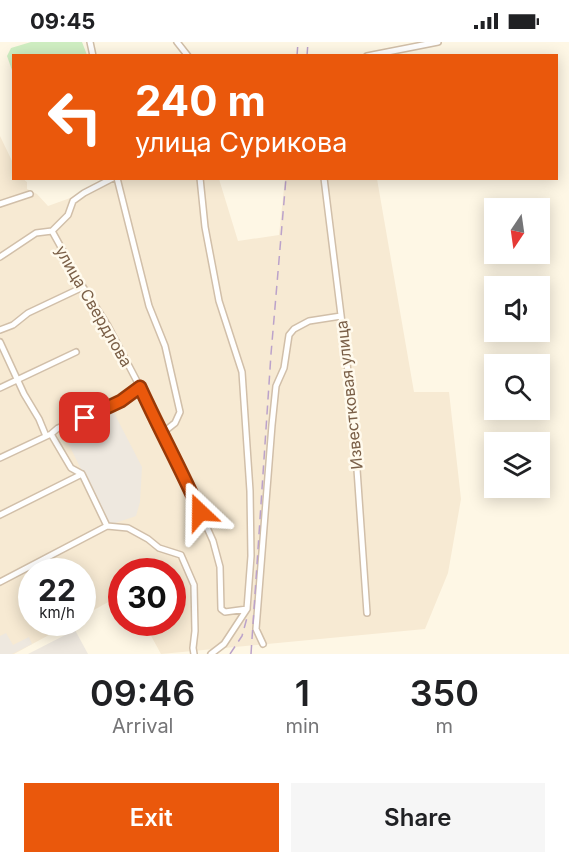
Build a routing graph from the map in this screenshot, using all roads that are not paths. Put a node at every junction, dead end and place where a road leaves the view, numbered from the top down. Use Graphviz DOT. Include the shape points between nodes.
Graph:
graph roads {
  1 [pos="177,42"];
  2 [pos="438,42"];
  3 [pos="187,54"];
  4 [pos="377,54"];
  5 [pos="109,180"];
  6 [pos="118,180"];
  7 [pos="200,180"];
  8 [pos="324,180"];
  9 [pos="30,194"];
  10 [pos="0,204"];
  11 [pos="52,231"];
  12 [pos="0,257"];
  13 [pos="83,287"];
  14 [pos="341,316"];
  15 [pos="0,330"];
  16 [pos="0,342"];
  17 [pos="76,352"];
  18 [pos="18,378"];
  19 [pos="140,387"];
  20 [pos="0,388"];
  21 [pos="161,434"];
  22 [pos="49,435"];
  23 [pos="0,458"];
  24 [pos="82,474"];
  25 [pos="0,515"];
  26 [pos="107,526"];
  27 [pos="0,582"];
  28 [pos="247,609"];
  29 [pos="367,613"];
  30 [pos="263,644"];
  31 [pos="194,654"];
  32 [pos="211,654"];
  1 -- 3 [label="street"];
  2 -- 4 [label="street"];
  5 -- 11 [label="street" via="73,201 68,215"];
  6 -- 21 [label="street" via="180,412 176,423"];
  7 -- 28 [label="street" via="219,301 242,372 250,491"];
  8 -- 14 [label="street, Известковая улица"];
  9 -- 10 [label="street"];
  11 -- 12 [label="street, улица Свердлова" via="36,233"];
  11 -- 13 [label="street, улица Свердлова"];
  13 -- 15 [label="street"];
  13 -- 19 [label="street, улица Свердлова"];
  14 -- 29 [label="street, Известковая улица" via="353,412"];
  14 -- 30 [label="street" via="309,321 294,329 276,386 256,629"];
  16 -- 18 [label="street"];
  17 -- 18 [label="street"];
  18 -- 20 [label="street"];
  18 -- 22 [label="street"];
  19 -- 21 [label="street, улица Свердлова"];
  19 -- 22 [label="street" via="111,406"];
  21 -- 28 [label="street, улица Свердлова" via="213,541 220,567 221,609"];
  22 -- 23 [label="street"];
  22 -- 24 [label="street" via="71,468"];
  24 -- 25 [label="street"];
  24 -- 26 [label="street"];
  26 -- 27 [label="street"];
  26 -- 31 [label="street" via="128,528 159,548 181,555 194,585"];
  28 -- 32 [label="street" via="224,644"];
}
